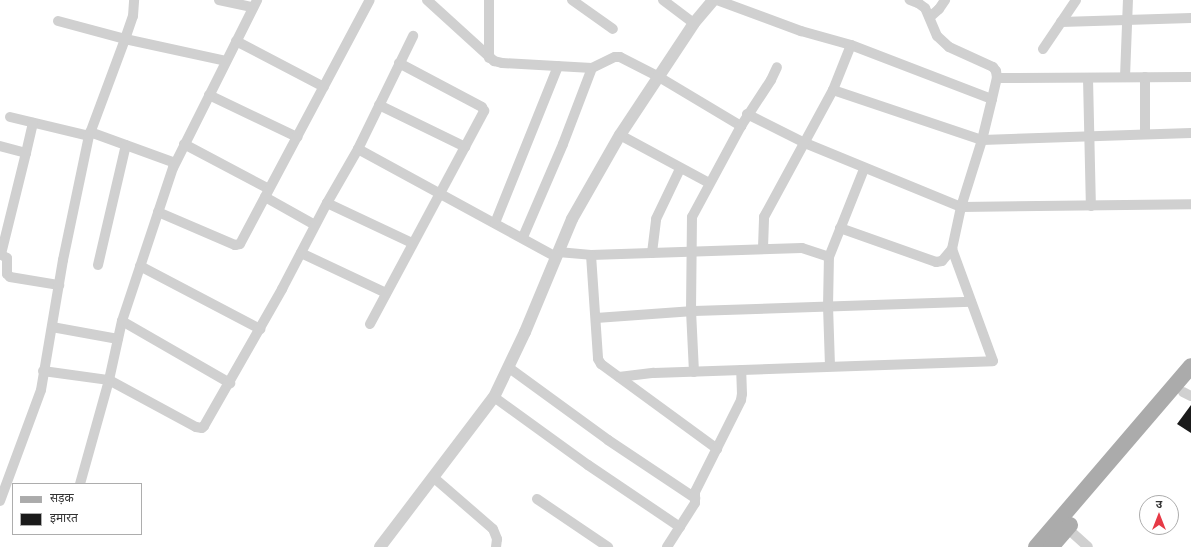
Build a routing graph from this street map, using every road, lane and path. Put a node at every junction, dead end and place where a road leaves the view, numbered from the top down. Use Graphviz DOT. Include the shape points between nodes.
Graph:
graph roads {
  1 [pos="134,0"];
  2 [pos="219,0"];
  3 [pos="370,0"];
  4 [pos="426,0"];
  5 [pos="489,0"];
  6 [pos="572,0"];
  7 [pos="662,0"];
  8 [pos="713,0"];
  9 [pos="717,0"];
  10 [pos="910,0"];
  11 [pos="945,0"];
  12 [pos="1076,0"];
  13 [pos="1128,0"];
  14 [pos="255,4"];
  15 [pos="930,17"];
  16 [pos="1191,18"];
  17 [pos="1128,20"];
  18 [pos="58,21"];
  19 [pos="694,22"];
  20 [pos="1060,22"];
  21 [pos="613,29"];
  22 [pos="413,36"];
  23 [pos="125,39"];
  24 [pos="236,41"];
  25 [pos="851,45"];
  26 [pos="1043,49"];
  27 [pos="489,58"];
  28 [pos="226,61"];
  29 [pos="399,63"];
  30 [pos="558,66"];
  31 [pos="777,67"];
  32 [pos="592,68"];
  33 [pos="659,77"];
  34 [pos="1126,77"];
  35 [pos="1145,77"];
  36 [pos="1191,77"];
  37 [pos="997,78"];
  38 [pos="1088,78"];
  39 [pos="324,87"];
  40 [pos="833,90"];
  41 [pos="209,95"];
  42 [pos="992,98"];
  43 [pos="380,105"];
  44 [pos="748,114"];
  45 [pos="10,117"];
  46 [pos="33,123"];
  47 [pos="741,126"];
  48 [pos="1191,133"];
  49 [pos="89,134"];
  50 [pos="1145,134"];
  51 [pos="620,135"];
  52 [pos="1089,135"];
  53 [pos="297,137"];
  54 [pos="982,140"];
  55 [pos="805,143"];
  56 [pos="184,144"];
  57 [pos="126,145"];
  58 [pos="0,146"];
  59 [pos="465,147"];
  60 [pos="358,149"];
  61 [pos="26,153"];
  62 [pos="175,163"];
  63 [pos="680,169"];
  64 [pos="864,169"];
  65 [pos="709,183"];
  66 [pos="267,193"];
  67 [pos="440,193"];
  68 [pos="327,202"];
  69 [pos="1191,204"];
  70 [pos="1091,206"];
  71 [pos="961,207"];
  72 [pos="158,212"];
  73 [pos="494,223"];
  74 [pos="315,225"];
  75 [pos="840,228"];
  76 [pos="523,237"];
  77 [pos="412,243"];
  78 [pos="762,248"];
  79 [pos="952,249"];
  80 [pos="691,251"];
  81 [pos="652,252"];
  82 [pos="301,253"];
  83 [pos="1,254"];
  84 [pos="557,254"];
  85 [pos="591,255"];
  86 [pos="829,257"];
  87 [pos="98,265"];
  88 [pos="140,266"];
  89 [pos="59,285"];
  90 [pos="386,293"];
  91 [pos="971,302"];
  92 [pos="828,307"];
  93 [pos="691,311"];
  94 [pos="596,318"];
  95 [pos="122,321"];
  96 [pos="370,324"];
  97 [pos="52,328"];
  98 [pos="260,328"];
  99 [pos="118,339"];
  100 [pos="830,366"];
  101 [pos="1191,366"];
  102 [pos="508,367"];
  103 [pos="741,370"];
  104 [pos="43,371"];
  105 [pos="694,372"];
  106 [pos="619,378"];
  107 [pos="109,380"];
  108 [pos="230,382"];
  109 [pos="1188,390"];
  110 [pos="494,397"];
  111 [pos="717,449"];
  112 [pos="4,477"];
  113 [pos="433,477"];
  114 [pos="80,483"];
  115 [pos="696,498"];
  116 [pos="537,499"];
  117 [pos="0,502"];
  118 [pos="680,527"];
  119 [pos="1067,528"];
  120 [pos="381,547"];
  121 [pos="496,547"];
  122 [pos="608,547"];
  123 [pos="667,547"];
  124 [pos="1036,547"];
  125 [pos="1051,547"];
  126 [pos="1088,547"];
  1 -- 23 [label="street"];
  2 -- 14 [label="street"];
  3 -- 39 [label="street"];
  4 -- 27 [label="street"];
  5 -- 27 [label="street"];
  6 -- 21 [label="street"];
  7 -- 19 [label="street"];
  8 -- 19 [label="street"];
  9 -- 25 [label="street" via="801,31"];
  10 -- 15 [label="street" via="922,5"];
  11 -- 15 [label="street"];
  12 -- 20 [label="street"];
  13 -- 17 [label="street"];
  14 -- 24 [label="street"];
  15 -- 37 [label="street" via="937,36 949,47 993,67"];
  16 -- 17 [label="street"];
  17 -- 20 [label="street"];
  17 -- 34 [label="street"];
  18 -- 23 [label="street"];
  19 -- 33 [label="street"];
  20 -- 26 [label="street"];
  22 -- 29 [label="street"];
  23 -- 28 [label="street"];
  23 -- 49 [label="street"];
  24 -- 28 [label="street"];
  24 -- 39 [label="street"];
  25 -- 40 [label="street"];
  25 -- 42 [label="street"];
  27 -- 30 [label="street" via="502,63"];
  28 -- 41 [label="street"];
  29 -- 43 [label="street"];
  29 -- 59 [label="street" via="482,107 484,112"];
  30 -- 32 [label="street"];
  30 -- 73 [label="street"];
  31 -- 44 [label="street"];
  32 -- 33 [label="street" via="618,56"];
  32 -- 76 [label="street"];
  33 -- 47 [label="street"];
  33 -- 51 [label="street"];
  34 -- 35 [label="street"];
  34 -- 38 [label="street"];
  35 -- 36 [label="street"];
  35 -- 50 [label="street"];
  37 -- 38 [label="street"];
  37 -- 42 [label="street"];
  38 -- 52 [label="street"];
  39 -- 53 [label="street"];
  40 -- 54 [label="street"];
  40 -- 55 [label="street"];
  41 -- 53 [label="street"];
  41 -- 56 [label="street"];
  42 -- 54 [label="street"];
  43 -- 59 [label="street"];
  43 -- 60 [label="street"];
  44 -- 47 [label="street"];
  44 -- 55 [label="street"];
  45 -- 46 [label="street"];
  46 -- 49 [label="street"];
  46 -- 61 [label="street"];
  47 -- 65 [label="street"];
  48 -- 50 [label="street"];
  49 -- 57 [label="street"];
  49 -- 89 [label="street"];
  50 -- 52 [label="street"];
  51 -- 63 [label="street"];
  51 -- 84 [label="street" via="572,219"];
  52 -- 54 [label="street"];
  52 -- 70 [label="street"];
  53 -- 66 [label="street"];
  54 -- 71 [label="street"];
  55 -- 64 [label="street"];
  55 -- 78 [label="street" via="764,217"];
  56 -- 62 [label="street"];
  56 -- 66 [label="street"];
  57 -- 62 [label="street"];
  57 -- 87 [label="street"];
  58 -- 61 [label="street"];
  59 -- 67 [label="street"];
  60 -- 67 [label="street"];
  60 -- 68 [label="street"];
  61 -- 83 [label="street"];
  62 -- 72 [label="street"];
  63 -- 65 [label="street"];
  63 -- 81 [label="street" via="656,220"];
  64 -- 71 [label="street"];
  64 -- 75 [label="street"];
  65 -- 80 [label="street" via="692,217"];
  66 -- 72 [label="street" via="240,244 237,245"];
  66 -- 74 [label="street"];
  67 -- 73 [label="street"];
  67 -- 77 [label="street"];
  68 -- 74 [label="street"];
  68 -- 77 [label="street"];
  69 -- 70 [label="street"];
  70 -- 71 [label="street"];
  71 -- 79 [label="street"];
  72 -- 88 [label="street"];
  73 -- 76 [label="street"];
  74 -- 82 [label="street"];
  75 -- 79 [label="street" via="936,262 942,261"];
  75 -- 86 [label="street"];
  76 -- 84 [label="street"];
  77 -- 90 [label="street"];
  78 -- 80 [label="street"];
  78 -- 86 [label="street" via="806,248"];
  79 -- 91 [label="street"];
  80 -- 81 [label="street"];
  80 -- 93 [label="street"];
  81 -- 85 [label="street"];
  82 -- 90 [label="street"];
  82 -- 98 [label="street"];
  83 -- 89 [label="street" via="7,258 7,274 10,277"];
  84 -- 85 [label="street"];
  84 -- 102 [label="street"];
  85 -- 94 [label="street"];
  86 -- 92 [label="street"];
  88 -- 95 [label="street"];
  88 -- 98 [label="street"];
  89 -- 97 [label="street"];
  90 -- 96 [label="street"];
  91 -- 92 [label="street"];
  91 -- 100 [label="street" via="993,361"];
  92 -- 93 [label="street"];
  92 -- 100 [label="street"];
  93 -- 94 [label="street"];
  93 -- 105 [label="street"];
  94 -- 106 [label="street" via="598,359"];
  95 -- 99 [label="street"];
  95 -- 108 [label="street"];
  97 -- 99 [label="street"];
  97 -- 104 [label="street"];
  98 -- 108 [label="street"];
  99 -- 107 [label="street"];
  100 -- 103 [label="street"];
  101 -- 124 [label="main road"];
  102 -- 110 [label="street"];
  102 -- 115 [label="street" via="608,440"];
  103 -- 105 [label="street"];
  103 -- 111 [label="street" via="742,397"];
  104 -- 107 [label="street"];
  104 -- 112 [label="street" via="40,396"];
  105 -- 106 [label="street" via="654,373"];
  106 -- 111 [label="street"];
  107 -- 108 [label="street" via="200,428 204,426"];
  107 -- 114 [label="street"];
  109 -- 119 [label="main road"];
  110 -- 113 [label="street"];
  110 -- 118 [label="street"];
  111 -- 115 [label="street" via="695,492"];
  112 -- 117 [label="street"];
  113 -- 120 [label="street"];
  113 -- 121 [label="street" via="493,529 497,539"];
  115 -- 118 [label="street"];
  116 -- 122 [label="street"];
  118 -- 123 [label="street"];
  119 -- 125 [label="main road"];
  119 -- 126 [label="street"];
}
